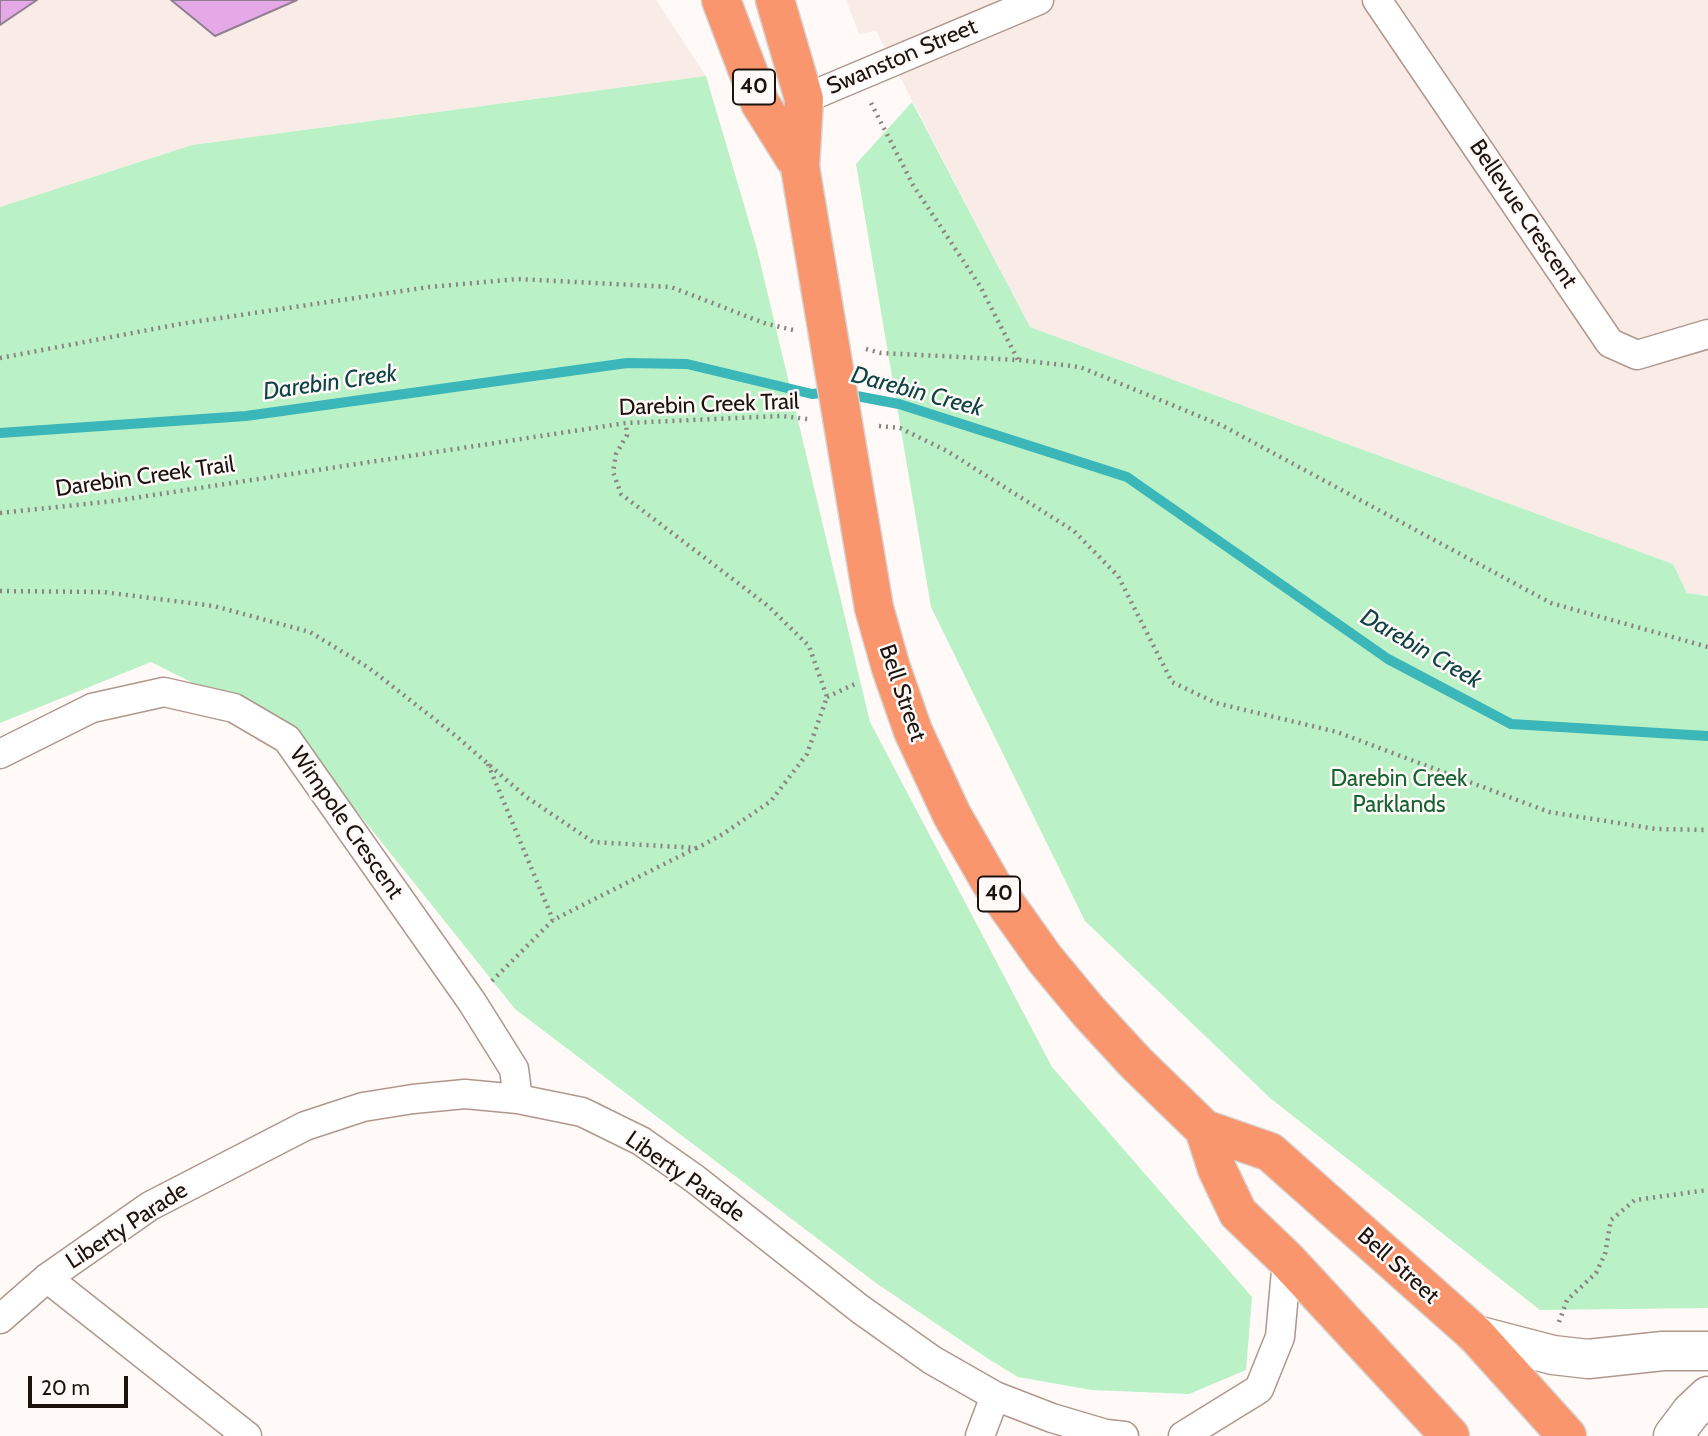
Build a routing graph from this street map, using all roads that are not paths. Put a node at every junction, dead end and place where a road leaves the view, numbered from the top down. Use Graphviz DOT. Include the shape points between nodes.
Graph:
graph roads {
  1 [pos="721,0"];
  2 [pos="775,0"];
  3 [pos="1039,0"];
  4 [pos="1377,0"];
  5 [pos="804,99"];
  6 [pos="800,167"];
  7 [pos="1708,334"];
  8 [pos="0,754"];
  9 [pos="518,1099"];
  10 [pos="1204,1129"];
  11 [pos="1287,1260"];
  12 [pos="47,1278"];
  13 [pos="0,1319"];
  14 [pos="1476,1335"];
  15 [pos="1708,1351"];
  16 [pos="995,1396"];
  17 [pos="1708,1396"];
  18 [pos="247,1436"];
  19 [pos="980,1436"];
  20 [pos="1124,1436"];
  21 [pos="1184,1436"];
  22 [pos="1450,1436"];
  23 [pos="1567,1436"];
  24 [pos="1674,1436"];
  1 -- 6 [label="highway, Bell Street / 40" via="760,103"];
  2 -- 5 [label="highway, Bell Street / 40"];
  3 -- 5 [label="street, Swanston Street"];
  4 -- 7 [label="street, Bellevue Crescent" via="1611,343 1637,355"];
  5 -- 6 [label="highway, Bell Street / 40"];
  6 -- 10 [label="highway, Bell Street / 40, bridge" via="874,608 913,731 952,815 991,883 1045,959 1136,1063"];
  8 -- 9 [label="street, Wimpole Crescent" via="92,708 164,692 234,708 287,739 472,1002 514,1069"];
  9 -- 12 [label="street, Liberty Parade" via="465,1094 413,1099 363,1107 305,1126 149,1206"];
  9 -- 16 [label="street, Liberty Parade" via="582,1112 641,1140 870,1316 932,1360"];
  10 -- 11 [label="highway, Bell Street / 40" via="1238,1213"];
  10 -- 14 [label="highway, Bell Street / 40" via="1270,1152"];
  11 -- 21 [label="street" via="1280,1337 1259,1389"];
  11 -- 22 [label="highway, Bell Street / 40"];
  12 -- 13 [label="street, Liberty Parade"];
  12 -- 18 [label="street"];
  14 -- 15 [label="street" via="1588,1359"];
  14 -- 23 [label="highway, Bell Street / 40"];
  16 -- 19 [label="street"];
  16 -- 20 [label="street, Liberty Parade" via="1052,1418"];
  17 -- 24 [label="street"];
}
